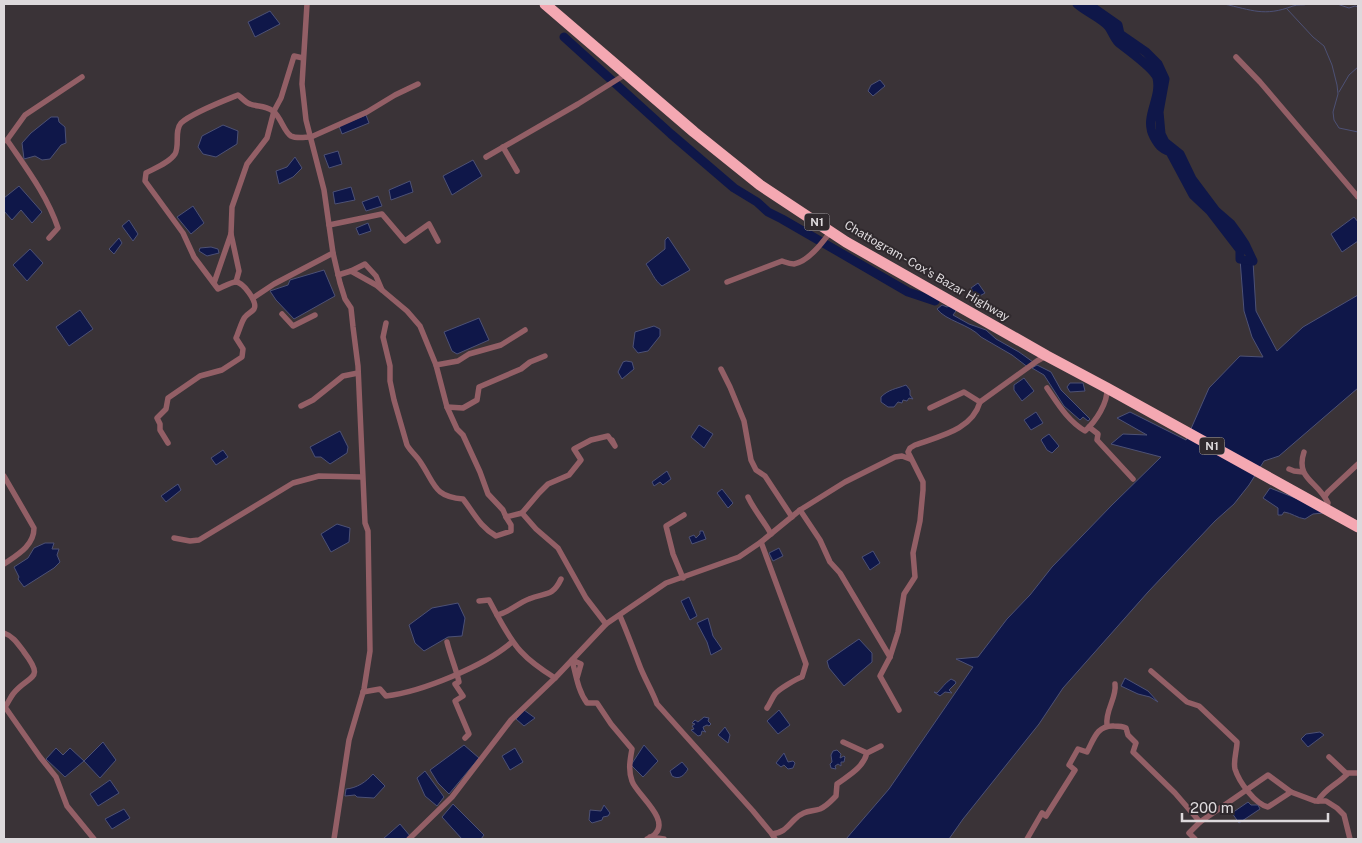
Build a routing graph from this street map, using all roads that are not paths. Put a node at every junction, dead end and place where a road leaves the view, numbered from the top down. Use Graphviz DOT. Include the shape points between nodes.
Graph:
graph roads {
  1 [pos="307,4"];
  2 [pos="545,4"];
  3 [pos="1236,57"];
  4 [pos="303,58"];
  5 [pos="626,74"];
  6 [pos="82,77"];
  7 [pos="418,84"];
  8 [pos="274,111"];
  9 [pos="311,137"];
  10 [pos="5,141"];
  11 [pos="503,147"];
  12 [pos="486,157"];
  13 [pos="517,171"];
  14 [pos="1358,185"];
  15 [pos="1353,190"];
  16 [pos="1358,197"];
  17 [pos="329,225"];
  18 [pos="232,234"];
  19 [pos="828,235"];
  20 [pos="49,238"];
  21 [pos="438,241"];
  22 [pos="333,253"];
  23 [pos="350,270"];
  24 [pos="338,275"];
  25 [pos="236,282"];
  26 [pos="727,282"];
  27 [pos="214,283"];
  28 [pos="383,291"];
  29 [pos="253,298"];
  30 [pos="282,314"];
  31 [pos="315,315"];
  32 [pos="386,323"];
  33 [pos="525,330"];
  34 [pos="545,356"];
  35 [pos="1047,356"];
  36 [pos="436,365"];
  37 [pos="721,369"];
  38 [pos="358,373"];
  39 [pos="1047,388"];
  40 [pos="1107,388"];
  41 [pos="980,402"];
  42 [pos="301,406"];
  43 [pos="447,407"];
  44 [pos="930,408"];
  45 [pos="1089,427"];
  46 [pos="612,440"];
  47 [pos="168,443"];
  48 [pos="1304,452"];
  49 [pos="910,459"];
  50 [pos="1358,464"];
  51 [pos="1289,469"];
  52 [pos="1303,472"];
  53 [pos="4,476"];
  54 [pos="362,477"];
  55 [pos="1133,479"];
  56 [pos="1325,496"];
  57 [pos="748,497"];
  58 [pos="1326,509"];
  59 [pos="800,510"];
  60 [pos="522,513"];
  61 [pos="684,516"];
  62 [pos="506,517"];
  63 [pos="792,517"];
  64 [pos="1358,527"];
  65 [pos="771,534"];
  66 [pos="174,538"];
  67 [pos="761,542"];
  68 [pos="4,564"];
  69 [pos="683,578"];
  70 [pos="561,579"];
  71 [pos="479,601"];
  72 [pos="497,615"];
  73 [pos="620,616"];
  74 [pos="606,624"];
  75 [pos="4,633"];
  76 [pos="448,641"];
  77 [pos="512,642"];
  78 [pos="890,656"];
  79 [pos="572,660"];
  80 [pos="1151,671"];
  81 [pos="457,673"];
  82 [pos="555,678"];
  83 [pos="1115,684"];
  84 [pos="363,692"];
  85 [pos="4,708"];
  86 [pos="767,708"];
  87 [pos="899,710"];
  88 [pos="1107,725"];
  89 [pos="465,738"];
  90 [pos="842,742"];
  91 [pos="881,746"];
  92 [pos="867,753"];
  93 [pos="1330,757"];
  94 [pos="1358,773"];
  95 [pos="1347,774"];
  96 [pos="1246,790"];
  97 [pos="1291,792"];
  98 [pos="1318,801"];
  99 [pos="1200,822"];
  100 [pos="774,836"];
  101 [pos="649,838"];
  102 [pos="94,839"];
  103 [pos="334,839"];
  104 [pos="409,839"];
  105 [pos="664,839"];
  106 [pos="1027,839"];
  107 [pos="1195,839"];
  108 [pos="1350,839"];
  1 -- 4 [label="street"];
  2 -- 5 [label="highway, Chattogram - Cox's Bazar Highway / N1"];
  3 -- 15 [label="street"];
  4 -- 8 [label="street" via="294,56"];
  4 -- 9 [label="street" via="302,84"];
  5 -- 11 [label="street"];
  5 -- 19 [label="highway, Chattogram - Cox's Bazar Highway / N1" via="760,185"];
  6 -- 10 [label="street" via="25,115"];
  7 -- 9 [label="street"];
  8 -- 9 [label="street" via="288,134"];
  8 -- 18 [label="street" via="267,138 247,164 232,207"];
  8 -- 27 [label="street" via="261,105 251,105 238,95 207,108 181,124 173,156 146,174 145,181"];
  9 -- 17 [label="street"];
  10 -- 20 [label="street" via="46,198 54,215 58,228"];
  11 -- 12 [label="street"];
  11 -- 13 [label="street"];
  14 -- 15 [label="street"];
  15 -- 16 [label="street"];
  17 -- 21 [label="street" via="382,214 405,241 429,224"];
  17 -- 22 [label="street"];
  18 -- 25 [label="street" via="239,271"];
  18 -- 27 [label="street"];
  19 -- 26 [label="street" via="818,250 796,263 782,261"];
  19 -- 35 [label="highway, Chattogram - Cox's Bazar Highway / N1"];
  22 -- 24 [label="street"];
  22 -- 29 [label="street"];
  23 -- 24 [label="street"];
  23 -- 28 [label="street"];
  23 -- 28 [label="street" via="365,264"];
  24 -- 38 [label="street" via="351,308"];
  25 -- 27 [label="street" via="218,289"];
  25 -- 29 [label="street" via="241,283"];
  28 -- 36 [label="street" via="408,311 420,326"];
  29 -- 47 [label="street" via="254,309 242,321 236,338 243,349 242,357 222,370 200,376 168,398 166,409 157,418"];
  30 -- 31 [label="street" via="292,326"];
  32 -- 62 [label="street" via="383,337 390,381 407,445 420,460 435,488 441,494 463,499 488,531 496,536 510,531"];
  33 -- 36 [label="street" via="501,345 469,354 458,361"];
  34 -- 43 [label="street" via="479,387 477,400 463,408"];
  35 -- 40 [label="highway, Chattogram - Cox's Bazar Highway / N1"];
  35 -- 41 [label="street"];
  36 -- 43 [label="street"];
  37 -- 63 [label="street" via="744,421 751,460"];
  38 -- 42 [label="street" via="343,376"];
  38 -- 54 [label="street"];
  39 -- 45 [label="street" via="1076,426 1085,431"];
  40 -- 45 [label="street" via="1108,397"];
  40 -- 58 [label="highway, Chattogram - Cox's Bazar Highway / N1"];
  41 -- 44 [label="street" via="964,392"];
  41 -- 49 [label="street" via="968,422 910,448"];
  43 -- 62 [label="street" via="477,464 488,494"];
  45 -- 55 [label="street"];
  46 -- 60 [label="street" via="615,446 608,436 574,448 581,460 577,467 569,475 548,484"];
  48 -- 52 [label="street" via="1300,462"];
  49 -- 59 [label="street" via="902,456 886,461"];
  49 -- 78 [label="street" via="924,490 913,552 915,577 904,594 898,632"];
  50 -- 56 [label="street"];
  51 -- 52 [label="street"];
  52 -- 56 [label="street"];
  53 -- 68 [label="street" via="34,528 34,534 29,544"];
  54 -- 66 [label="street" via="319,476 293,483 199,540"];
  54 -- 84 [label="street" via="368,531 370,651"];
  56 -- 58 [label="street"];
  57 -- 65 [label="street"];
  58 -- 64 [label="highway, N1"];
  59 -- 63 [label="street"];
  59 -- 78 [label="street"];
  60 -- 62 [label="street"];
  60 -- 74 [label="street" via="558,548 586,598"];
  61 -- 69 [label="street" via="666,526"];
  63 -- 65 [label="street"];
  65 -- 67 [label="street"];
  67 -- 69 [label="street" via="739,557"];
  67 -- 86 [label="street" via="806,664 802,677 776,692"];
  69 -- 73 [label="street" via="666,583"];
  70 -- 72 [label="street" via="557,588 545,596 530,598"];
  71 -- 72 [label="street" via="489,600"];
  72 -- 77 [label="street"];
  73 -- 74 [label="street"];
  73 -- 100 [label="street" via="657,704"];
  74 -- 79 [label="street"];
  75 -- 85 [label="street" via="18,644 34,667 35,674 14,693"];
  76 -- 81 [label="street" via="456,660 453,665"];
  77 -- 81 [label="street" via="477,665"];
  77 -- 82 [label="street" via="530,662"];
  78 -- 87 [label="street" via="880,676"];
  79 -- 82 [label="street"];
  79 -- 101 [label="street" via="582,696 587,703 597,703 632,749 629,764 632,782 656,814 659,826"];
  80 -- 96 [label="street" via="1187,702 1199,706 1236,742 1234,768"];
  81 -- 84 [label="street" via="400,694 386,696 380,689"];
  81 -- 89 [label="street" via="459,682 455,684 463,696 455,701 469,734"];
  82 -- 104 [label="street" via="511,720 452,798"];
  83 -- 88 [label="street" via="1106,717"];
  84 -- 103 [label="street" via="349,740"];
  85 -- 102 [label="street" via="56,777 67,806"];
  88 -- 99 [label="street" via="1126,728 1136,743 1132,752"];
  88 -- 106 [label="street" via="1098,730 1087,752 1078,749 1069,765 1075,770 1046,816 1042,813"];
  90 -- 92 [label="street"];
  91 -- 92 [label="street"];
  92 -- 100 [label="street" via="860,767 837,784 836,796 830,803 808,810"];
  93 -- 95 [label="street"];
  94 -- 95 [label="street"];
  95 -- 98 [label="street" via="1326,789"];
  96 -- 97 [label="street" via="1268,775"];
  96 -- 97 [label="street" via="1267,807"];
  96 -- 99 [label="street"];
  97 -- 98 [label="street"];
  98 -- 108 [label="street" via="1338,808 1344,815"];
  99 -- 107 [label="street" via="1189,832"];
  101 -- 105 [label="street"];
}
